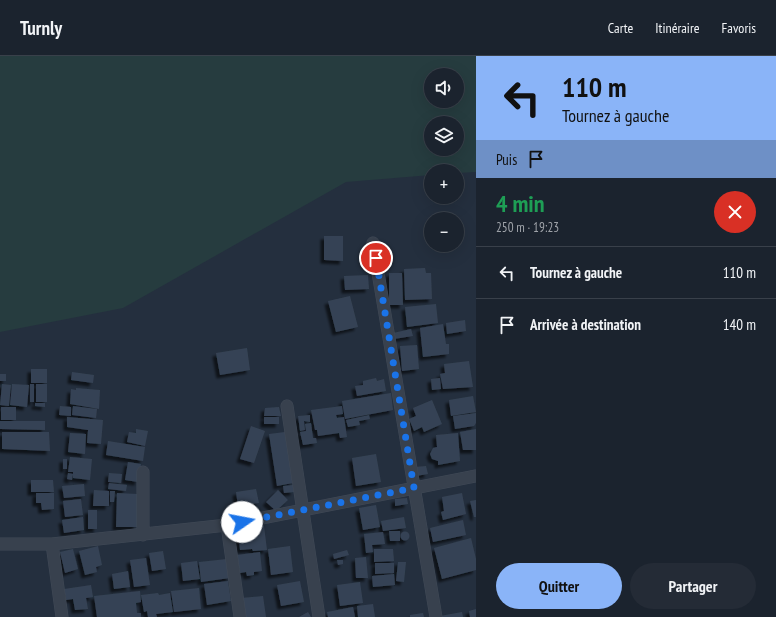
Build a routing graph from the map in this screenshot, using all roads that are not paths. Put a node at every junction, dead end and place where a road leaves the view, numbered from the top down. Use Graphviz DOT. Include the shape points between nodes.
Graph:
graph roads {
  1 [pos="373,243"];
  2 [pos="287,406"];
  3 [pos="143,472"];
  4 [pos="476,476"];
  5 [pos="414,488"];
  6 [pos="302,510"];
  7 [pos="227,526"];
  8 [pos="143,535"];
  9 [pos="0,544"];
  10 [pos="52,544"];
  11 [pos="62,617"];
  12 [pos="240,617"];
  13 [pos="319,617"];
  14 [pos="436,617"];
  1 -- 5 [label="street"];
  2 -- 6 [label="street"];
  3 -- 8 [label="street"];
  4 -- 5 [label="street"];
  5 -- 6 [label="street"];
  5 -- 14 [label="street"];
  6 -- 7 [label="street"];
  6 -- 13 [label="street"];
  7 -- 8 [label="street"];
  7 -- 12 [label="street"];
  8 -- 10 [label="street"];
  9 -- 10 [label="street"];
  10 -- 11 [label="street"];
}
